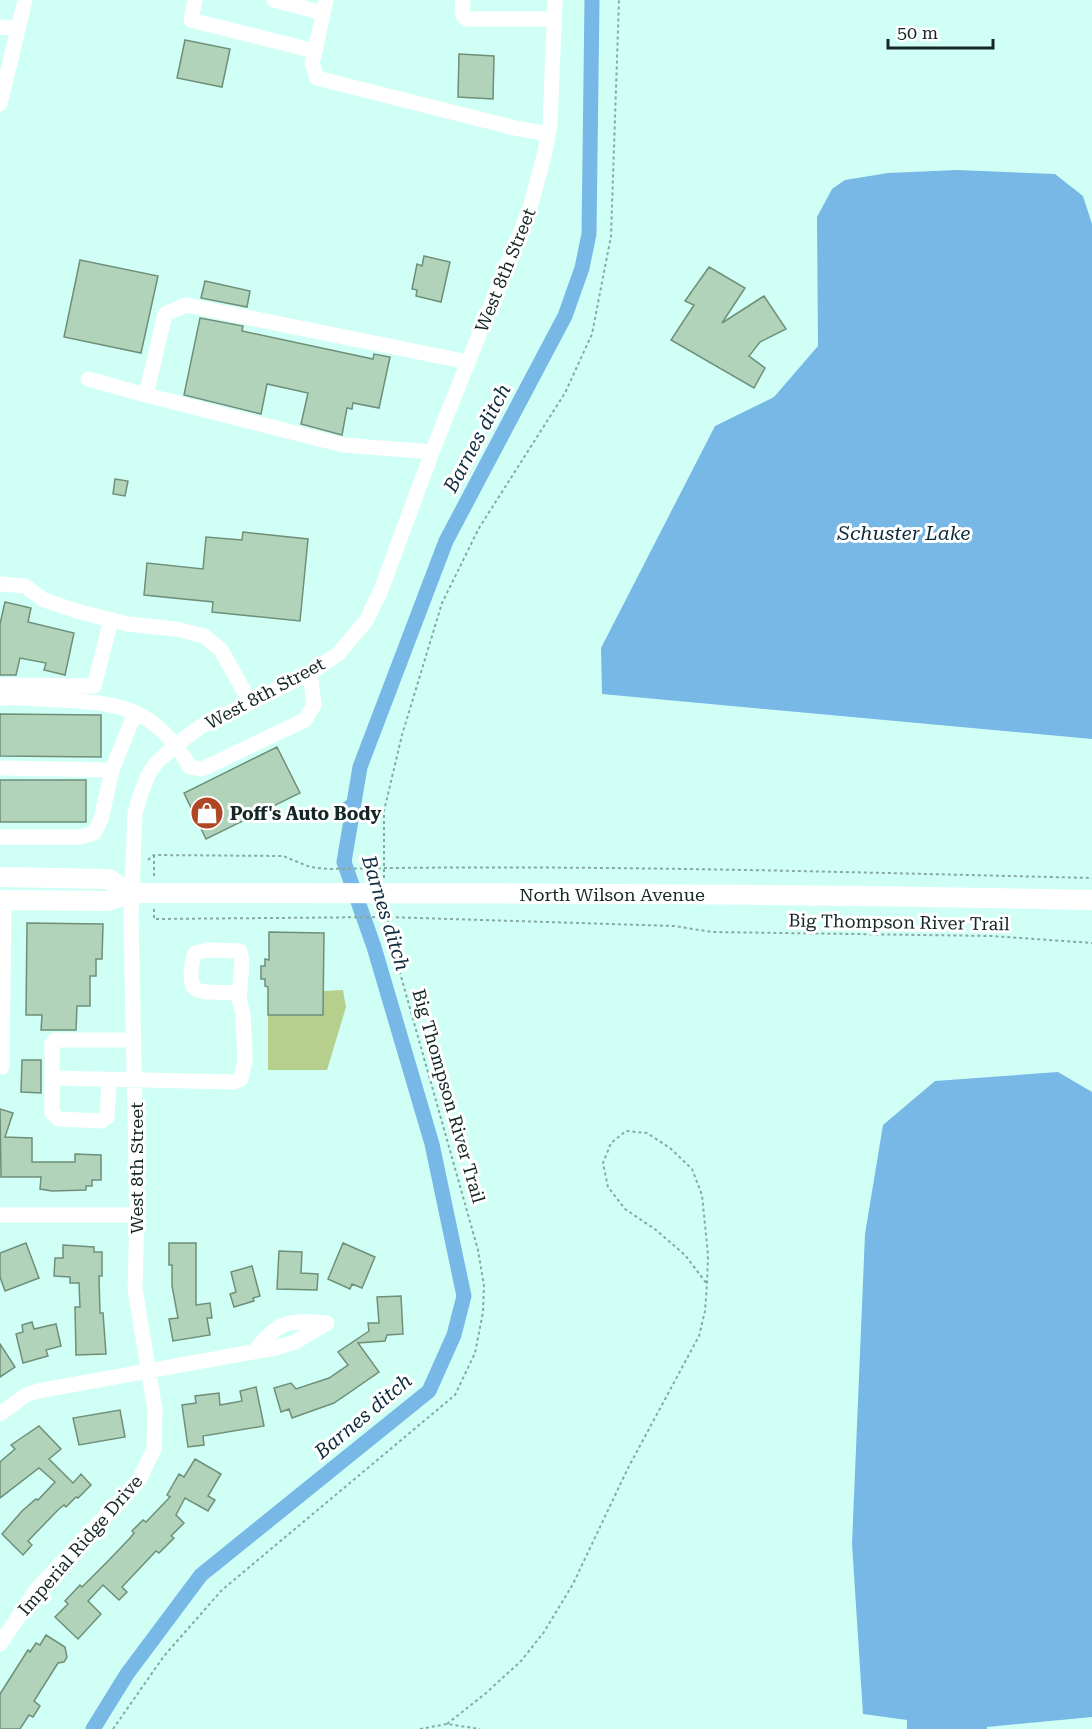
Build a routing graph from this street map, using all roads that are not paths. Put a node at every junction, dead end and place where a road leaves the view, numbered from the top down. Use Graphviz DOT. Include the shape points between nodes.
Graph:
graph roads {
  1 [pos="26,0"];
  2 [pos="195,0"];
  3 [pos="274,0"];
  4 [pos="463,0"];
  5 [pos="555,0"];
  6 [pos="324,7"];
  7 [pos="554,19"];
  8 [pos="0,27"];
  9 [pos="18,29"];
  10 [pos="315,51"];
  11 [pos="0,104"];
  12 [pos="548,134"];
  13 [pos="468,362"];
  14 [pos="88,379"];
  15 [pos="146,395"];
  16 [pos="432,452"];
  17 [pos="0,584"];
  18 [pos="111,620"];
  19 [pos="310,673"];
  20 [pos="0,685"];
  21 [pos="0,698"];
  22 [pos="250,702"];
  23 [pos="135,713"];
  24 [pos="177,744"];
  25 [pos="0,768"];
  26 [pos="112,770"];
  27 [pos="0,837"];
  28 [pos="0,877"];
  29 [pos="132,893"];
  30 [pos="2,900"];
  31 [pos="1092,900"];
  32 [pos="240,992"];
  33 [pos="134,1040"];
  34 [pos="0,1067"];
  35 [pos="52,1078"];
  36 [pos="109,1080"];
  37 [pos="135,1081"];
  38 [pos="0,1215"];
  39 [pos="137,1215"];
  40 [pos="254,1352"];
  41 [pos="148,1372"];
  42 [pos="0,1414"];
  43 [pos="0,1644"];
  1 -- 9 [label="street"];
  2 -- 10 [label="street" via="191,20"];
  3 -- 6 [label="street"];
  4 -- 7 [label="street" via="462,14 466,19"];
  5 -- 7 [label="street, West 8th Street"];
  6 -- 10 [label="street"];
  7 -- 12 [label="street, West 8th Street"];
  8 -- 9 [label="street"];
  9 -- 11 [label="street"];
  10 -- 12 [label="street" via="312,63 316,78"];
  12 -- 13 [label="street, West 8th Street" via="530,208"];
  13 -- 15 [label="street" via="186,305 165,314"];
  13 -- 16 [label="street, West 8th Street"];
  14 -- 15 [label="street"];
  15 -- 16 [label="street" via="343,445"];
  16 -- 19 [label="street, West 8th Street" via="366,621 338,654"];
  17 -- 18 [label="street" via="25,586 44,600"];
  18 -- 20 [label="street" via="94,686"];
  18 -- 22 [label="street" via="204,636 221,650"];
  19 -- 22 [label="street, West 8th Street"];
  19 -- 24 [label="street" via="314,705 305,720 202,769 189,767"];
  21 -- 23 [label="street" via="74,700 114,705"];
  22 -- 24 [label="street, West 8th Street"];
  23 -- 24 [label="street"];
  23 -- 26 [label="street"];
  24 -- 29 [label="street, West 8th Street" via="156,763 141,793 135,813"];
  25 -- 26 [label="street"];
  26 -- 27 [label="street" via="94,833 80,837"];
  28 -- 29 [label="main road, North Wilson Avenue" via="108,879"];
  29 -- 30 [label="main road, North Wilson Avenue" via="107,901"];
  29 -- 31 [label="main road, North Wilson Avenue" via="858,895"];
  29 -- 33 [label="street, West 8th Street"];
  30 -- 34 [label="street"];
  32 -- 37 [label="street" via="245,1060 241,1079"];
  33 -- 35 [label="street" via="55,1040"];
  33 -- 37 [label="street, West 8th Street"];
  35 -- 36 [label="street"];
  35 -- 36 [label="street" via="54,1117 102,1121 107,1117"];
  36 -- 37 [label="street"];
  37 -- 39 [label="street, West 8th Street"];
  38 -- 39 [label="street"];
  39 -- 41 [label="street, West 8th Street" via="135,1289"];
  40 -- 41 [label="street"];
  41 -- 42 [label="street" via="38,1391"];
  41 -- 43 [label="street, Imperial Ridge Drive" via="156,1425 154,1449 145,1471 38,1589"];
}
